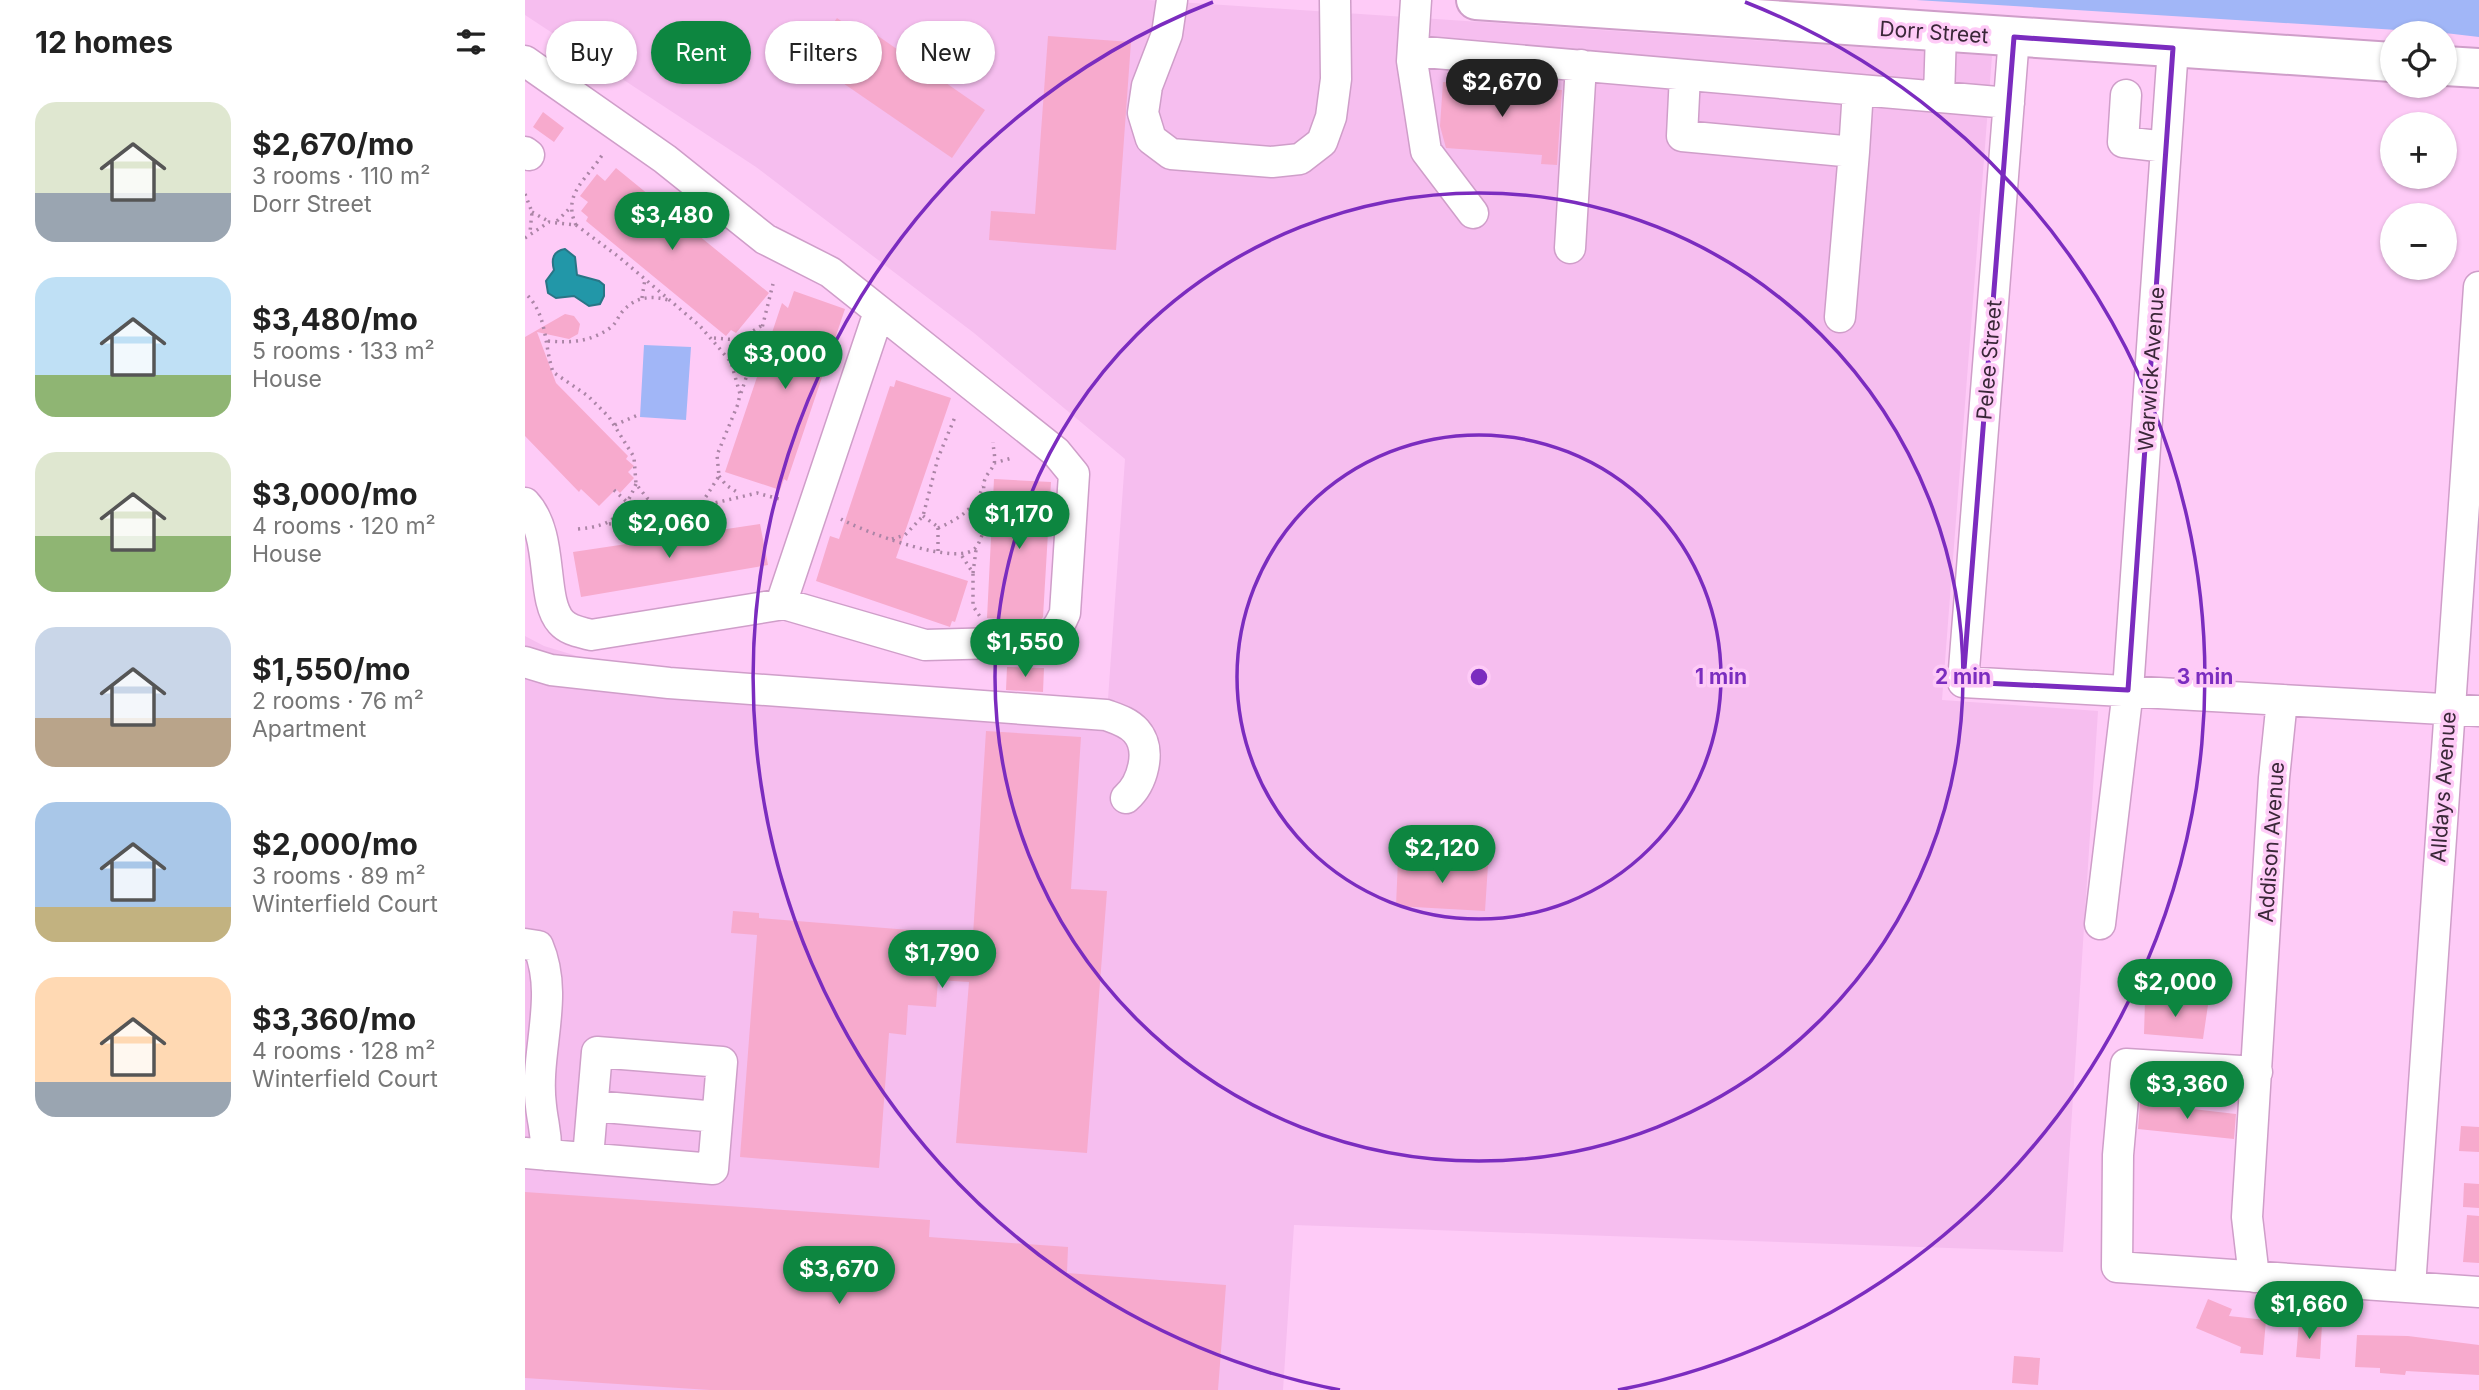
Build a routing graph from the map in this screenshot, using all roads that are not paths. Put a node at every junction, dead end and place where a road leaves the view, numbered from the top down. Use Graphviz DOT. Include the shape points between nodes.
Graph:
graph roads {
  1 [pos="1172,0"];
  2 [pos="1335,0"];
  3 [pos="1416,0"];
  4 [pos="1476,0"];
  5 [pos="1941,32"];
  6 [pos="2014,37"];
  7 [pos="2173,48"];
  8 [pos="1413,51"];
  9 [pos="525,61"];
  10 [pos="2380,61"];
  11 [pos="1581,65"];
  12 [pos="2457,67"];
  13 [pos="2479,68"];
  14 [pos="1685,75"];
  15 [pos="1858,90"];
  16 [pos="2126,95"];
  17 [pos="1939,97"];
  18 [pos="2009,103"];
  19 [pos="2166,147"];
  20 [pos="1854,152"];
  21 [pos="1473,213"];
  22 [pos="1570,248"];
  23 [pos="2479,287"];
  24 [pos="879,312"];
  25 [pos="1840,317"];
  26 [pos="525,503"];
  27 [pos="781,604"];
  28 [pos="525,662"];
  29 [pos="2128,690"];
  30 [pos="2283,700"];
  31 [pos="2449,710"];
  32 [pos="2479,711"];
  33 [pos="1126,798"];
  34 [pos="2100,924"];
  35 [pos="525,944"];
  36 [pos="2257,1072"];
  37 [pos="593,1106"];
  38 [pos="717,1117"];
  39 [pos="535,1154"];
  40 [pos="588,1157"];
  41 [pos="2254,1277"];
  42 [pos="2410,1287"];
  43 [pos="2479,1292"];
  1 -- 2 [label="street" via="1167,34 1147,86 1143,113 1151,139 1171,154 1272,162 1300,159 1322,142 1336,79"];
  3 -- 8 [label="street"];
  4 -- 5 [label="main road, Dorr Street"];
  5 -- 6 [label="main road, Dorr Street"];
  5 -- 17 [label="street"];
  6 -- 7 [label="main road, Dorr Street"];
  6 -- 18 [label="street, Pelee Street"];
  7 -- 10 [label="main road, Dorr Street"];
  7 -- 19 [label="street, Warwick Avenue"];
  8 -- 11 [label="street"];
  8 -- 21 [label="street" via="1426,151"];
  9 -- 24 [label="street" via="665,159 765,239 821,267"];
  11 -- 14 [label="street"];
  11 -- 22 [label="street"];
  12 -- 13 [label="main road"];
  14 -- 15 [label="street"];
  14 -- 20 [label="street" via="1682,136"];
  15 -- 17 [label="street"];
  15 -- 20 [label="street"];
  16 -- 19 [label="street" via="2123,142"];
  17 -- 18 [label="street"];
  18 -- 29 [label="street, Pelee Street" via="1963,682"];
  19 -- 29 [label="street, Warwick Avenue"];
  20 -- 25 [label="street"];
  23 -- 31 [label="street, Alldays Avenue"];
  24 -- 27 [label="street"];
  24 -- 27 [label="street" via="1047,444 1074,474 1065,613 1058,630 1034,642 925,645"];
  26 -- 27 [label="street" via="542,536 554,606 560,621 574,631 591,635"];
  28 -- 33 [label="street" via="551,670 669,683 1106,715 1138,733 1143,751 1137,789"];
  29 -- 30 [label="street"];
  29 -- 34 [label="street, Warwick Avenue"];
  30 -- 31 [label="street"];
  30 -- 36 [label="street, Addison Avenue" via="2274,778"];
  31 -- 32 [label="street"];
  31 -- 42 [label="street, Alldays Avenue"];
  35 -- 39 [label="street" via="538,946 548,968 541,1106 547,1129"];
  36 -- 41 [label="street, Addison Avenue" via="2247,1217"];
  36 -- 41 [label="street" via="2126,1064 2118,1155 2117,1267"];
  37 -- 38 [label="street"];
  37 -- 38 [label="street" via="597,1052 722,1062"];
  37 -- 40 [label="street"];
  38 -- 40 [label="street" via="713,1169"];
  39 -- 40 [label="street"];
  41 -- 42 [label="street"];
  42 -- 43 [label="street"];
}
